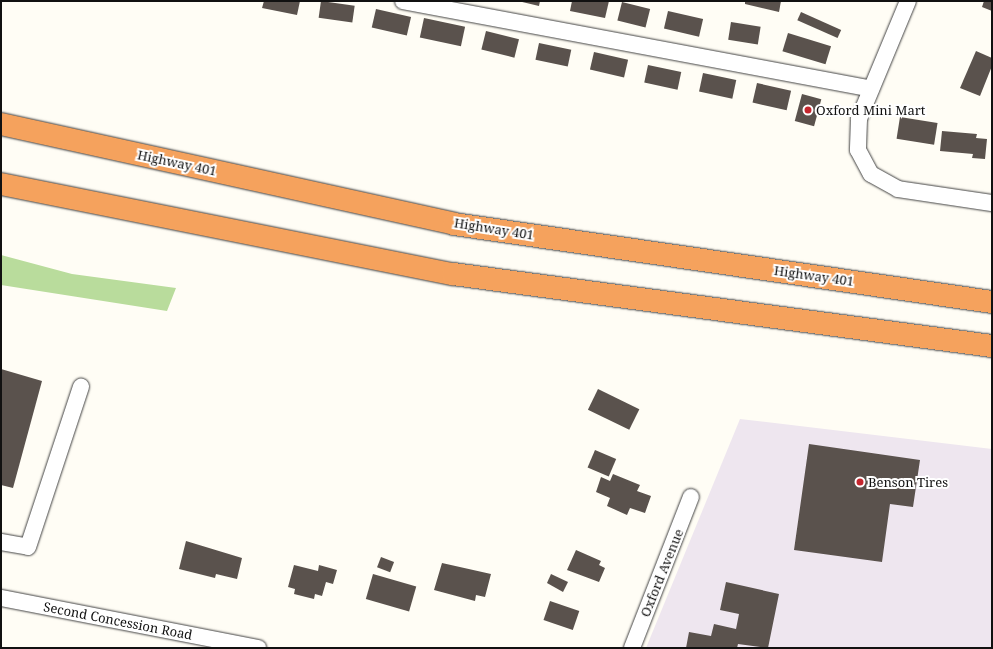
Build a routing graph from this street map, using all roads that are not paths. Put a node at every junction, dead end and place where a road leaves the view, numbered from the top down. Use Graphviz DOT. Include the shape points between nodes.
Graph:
graph roads {
  1 [pos="406,1"];
  2 [pos="908,1"];
  3 [pos="871,89"];
  4 [pos="1,124"];
  5 [pos="1,184"];
  6 [pos="992,203"];
  7 [pos="992,302"];
  8 [pos="992,346"];
  9 [pos="81,387"];
  10 [pos="691,497"];
  11 [pos="1,542"];
  12 [pos="1,598"];
  13 [pos="258,648"];
  14 [pos="632,648"];
  1 -- 3 [label="street"];
  2 -- 3 [label="street"];
  3 -- 6 [label="street" via="859,118 858,150 871,174 898,189"];
  4 -- 7 [label="highway, Highway 401" via="454,224"];
  5 -- 8 [label="highway" via="453,274"];
  9 -- 11 [label="street" via="28,547"];
  10 -- 14 [label="street, Oxford Avenue"];
  12 -- 13 [label="street, Second Concession Road"];
}
